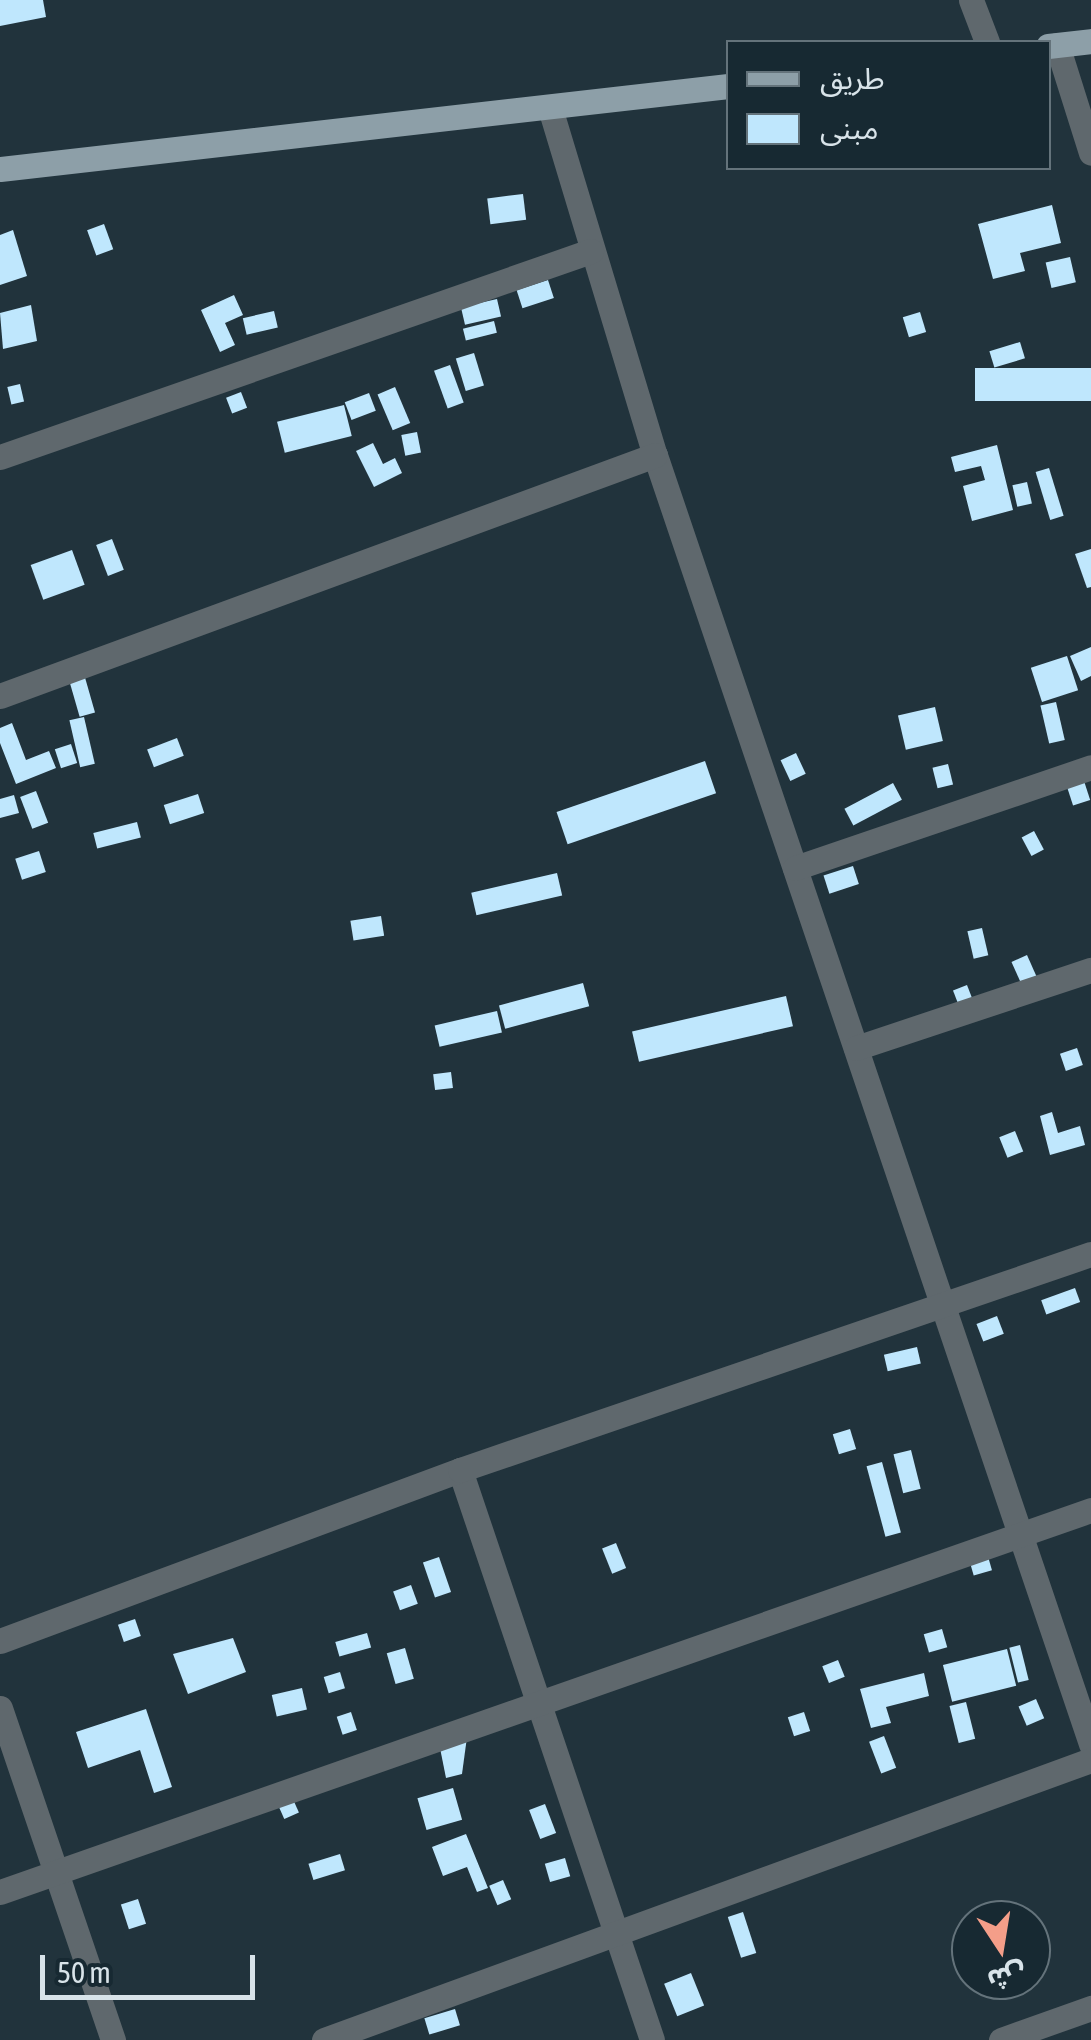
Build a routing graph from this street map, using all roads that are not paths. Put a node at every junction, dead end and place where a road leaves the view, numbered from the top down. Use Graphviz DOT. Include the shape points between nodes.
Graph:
graph roads {
  1 [pos="971,0"];
  2 [pos="985,40"];
  3 [pos="1091,41"];
  4 [pos="1053,45"];
  5 [pos="726,86"];
  6 [pos="550,108"];
  7 [pos="1091,153"];
  8 [pos="0,170"];
  9 [pos="591,251"];
  10 [pos="655,455"];
  11 [pos="0,457"];
  12 [pos="0,696"];
  13 [pos="1091,767"];
  14 [pos="794,868"];
  15 [pos="1091,970"];
  16 [pos="856,1048"];
  17 [pos="1091,1254"];
  18 [pos="942,1303"];
  19 [pos="460,1470"];
  20 [pos="1091,1510"];
  21 [pos="1020,1535"];
  22 [pos="0,1641"];
  23 [pos="539,1696"];
  24 [pos="0,1708"];
  25 [pos="1091,1744"];
  26 [pos="1091,1760"];
  27 [pos="57,1871"];
  28 [pos="0,1892"];
  29 [pos="616,1934"];
  30 [pos="1091,2008"];
  31 [pos="113,2040"];
  32 [pos="324,2040"];
  33 [pos="652,2040"];
  34 [pos="1001,2040"];
  1 -- 2 [label="street"];
  3 -- 4 [label="main road"];
  4 -- 7 [label="street"];
  5 -- 6 [label="main road"];
  6 -- 8 [label="main road"];
  6 -- 9 [label="street"];
  9 -- 10 [label="street"];
  9 -- 11 [label="street"];
  10 -- 12 [label="street"];
  10 -- 14 [label="street"];
  13 -- 14 [label="street"];
  14 -- 16 [label="street"];
  15 -- 16 [label="street"];
  16 -- 18 [label="street"];
  17 -- 18 [label="street"];
  18 -- 19 [label="street"];
  18 -- 21 [label="street"];
  19 -- 22 [label="street"];
  19 -- 23 [label="street"];
  20 -- 21 [label="street"];
  21 -- 23 [label="street"];
  21 -- 25 [label="street"];
  23 -- 27 [label="street"];
  23 -- 29 [label="street"];
  24 -- 27 [label="street"];
  26 -- 29 [label="street"];
  27 -- 28 [label="street"];
  27 -- 31 [label="street"];
  29 -- 32 [label="street"];
  29 -- 33 [label="street"];
  30 -- 34 [label="street"];
}
